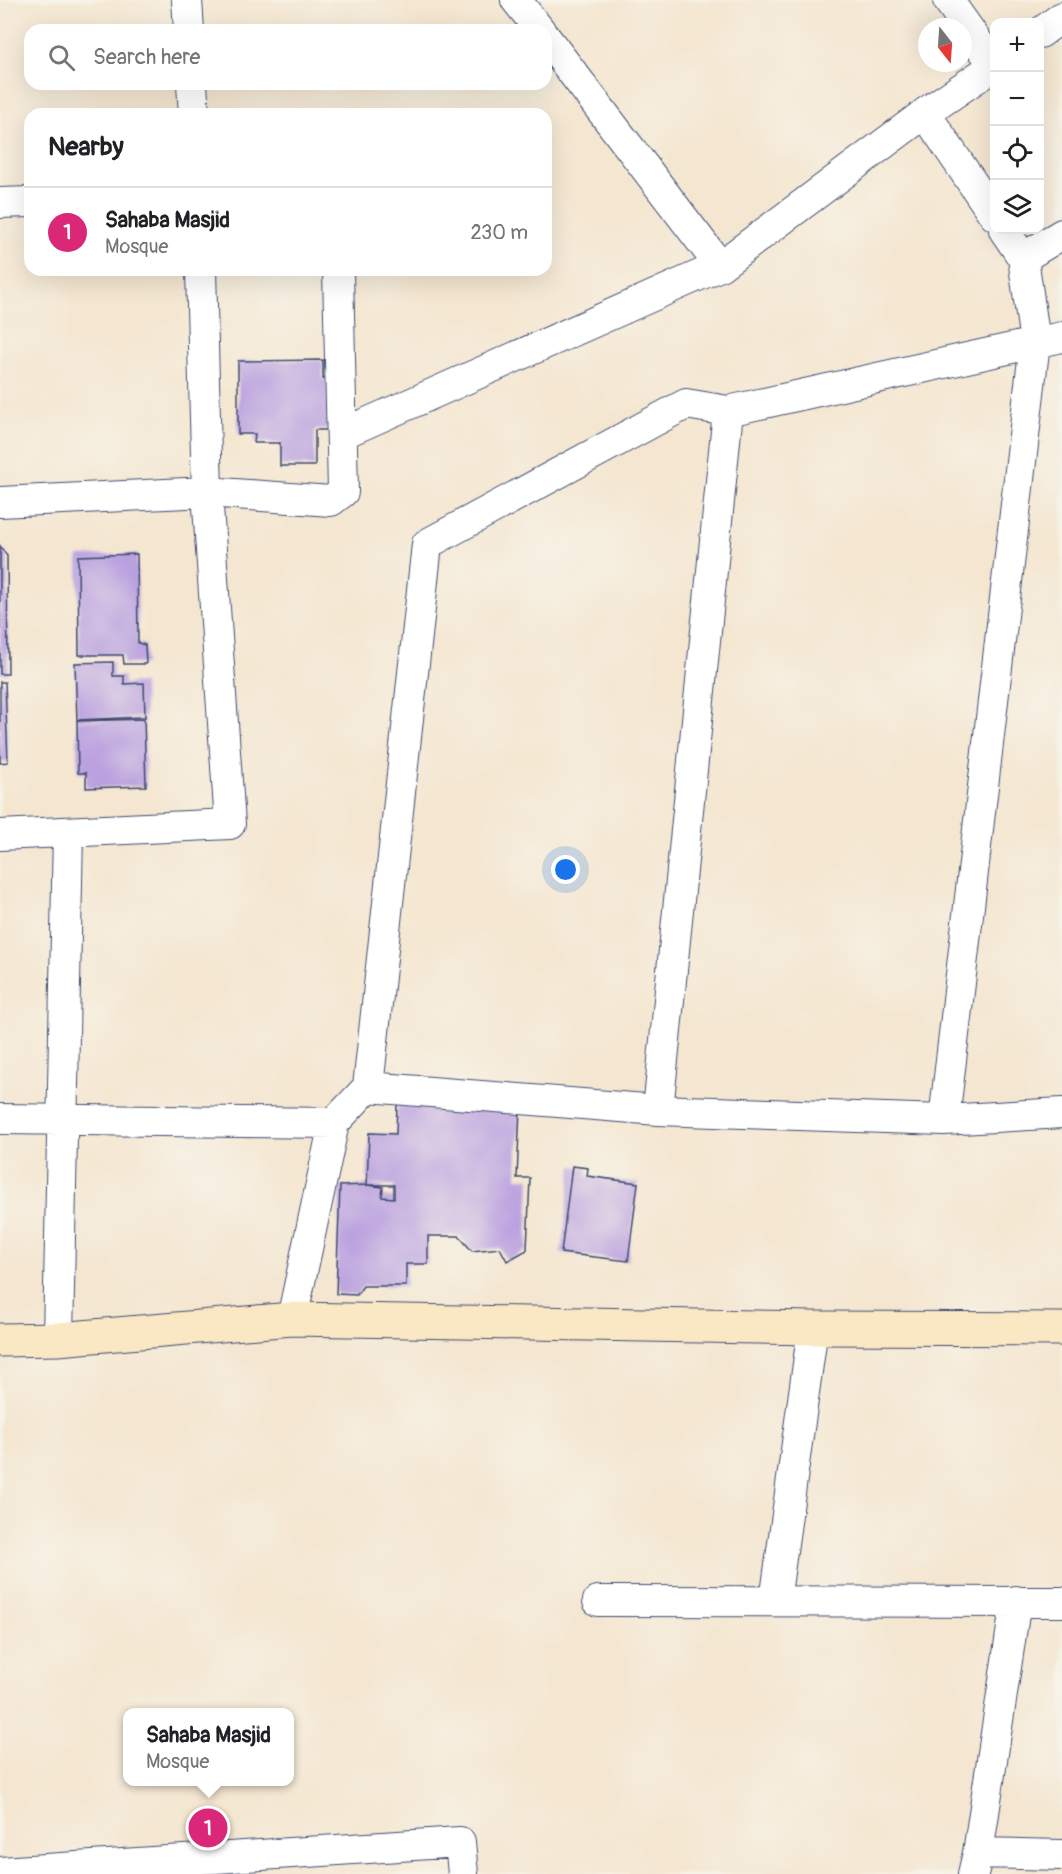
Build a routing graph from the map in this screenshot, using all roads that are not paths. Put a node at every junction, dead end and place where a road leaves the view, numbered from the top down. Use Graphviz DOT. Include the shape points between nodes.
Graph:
graph roads {
  1 [pos="187,0"];
  2 [pos="516,0"];
  3 [pos="948,0"];
  4 [pos="1062,17"];
  5 [pos="189,24"];
  6 [pos="535,24"];
  7 [pos="1044,30"];
  8 [pos="552,46"];
  9 [pos="990,59"];
  10 [pos="990,68"];
  11 [pos="192,90"];
  12 [pos="194,108"];
  13 [pos="925,112"];
  14 [pos="24,202"];
  15 [pos="0,203"];
  16 [pos="990,209"];
  17 [pos="1007,234"];
  18 [pos="1062,234"];
  19 [pos="1023,258"];
  20 [pos="720,266"];
  21 [pos="201,276"];
  22 [pos="338,276"];
  23 [pos="1049,340"];
  24 [pos="728,411"];
  25 [pos="342,434"];
  26 [pos="207,492"];
  27 [pos="0,502"];
  28 [pos="68,832"];
  29 [pos="0,836"];
  30 [pos="368,1087"];
  31 [pos="658,1110"];
  32 [pos="1062,1113"];
  33 [pos="0,1119"];
  34 [pos="63,1119"];
  35 [pos="944,1120"];
  36 [pos="334,1123"];
  37 [pos="292,1319"];
  38 [pos="813,1328"];
  39 [pos="1062,1329"];
  40 [pos="58,1339"];
  41 [pos="0,1340"];
  42 [pos="598,1601"];
  43 [pos="775,1601"];
  44 [pos="1016,1601"];
  45 [pos="1062,1602"];
  46 [pos="1062,1855"];
  47 [pos="976,1864"];
  48 [pos="0,1872"];
  49 [pos="463,1874"];
  1 -- 5 [label="street"];
  2 -- 6 [label="street"];
  3 -- 9 [label="street"];
  4 -- 7 [label="street"];
  8 -- 20 [label="street"];
  10 -- 13 [label="street"];
  11 -- 12 [label="street"];
  13 -- 16 [label="street"];
  13 -- 20 [label="street"];
  14 -- 15 [label="street"];
  17 -- 19 [label="street"];
  18 -- 19 [label="street"];
  19 -- 23 [label="street"];
  20 -- 25 [label="street"];
  21 -- 26 [label="street"];
  22 -- 25 [label="street"];
  23 -- 24 [label="street"];
  23 -- 35 [label="street"];
  24 -- 30 [label="street" via="686,404 428,544"];
  24 -- 31 [label="street"];
  25 -- 26 [label="street" via="344,492 331,501"];
  26 -- 27 [label="street"];
  26 -- 28 [label="street" via="230,824"];
  28 -- 29 [label="street"];
  28 -- 34 [label="street"];
  30 -- 31 [label="street"];
  30 -- 36 [label="street"];
  31 -- 35 [label="street"];
  32 -- 35 [label="street"];
  33 -- 34 [label="street"];
  34 -- 36 [label="street"];
  34 -- 40 [label="street"];
  36 -- 37 [label="street"];
  37 -- 38 [label="main road"];
  37 -- 40 [label="main road"];
  38 -- 39 [label="main road"];
  38 -- 43 [label="street"];
  40 -- 41 [label="main road"];
  42 -- 43 [label="street"];
  43 -- 44 [label="street"];
  44 -- 45 [label="street"];
  44 -- 47 [label="street"];
  46 -- 47 [label="street"];
  48 -- 49 [label="street" via="459,1842"];
}
